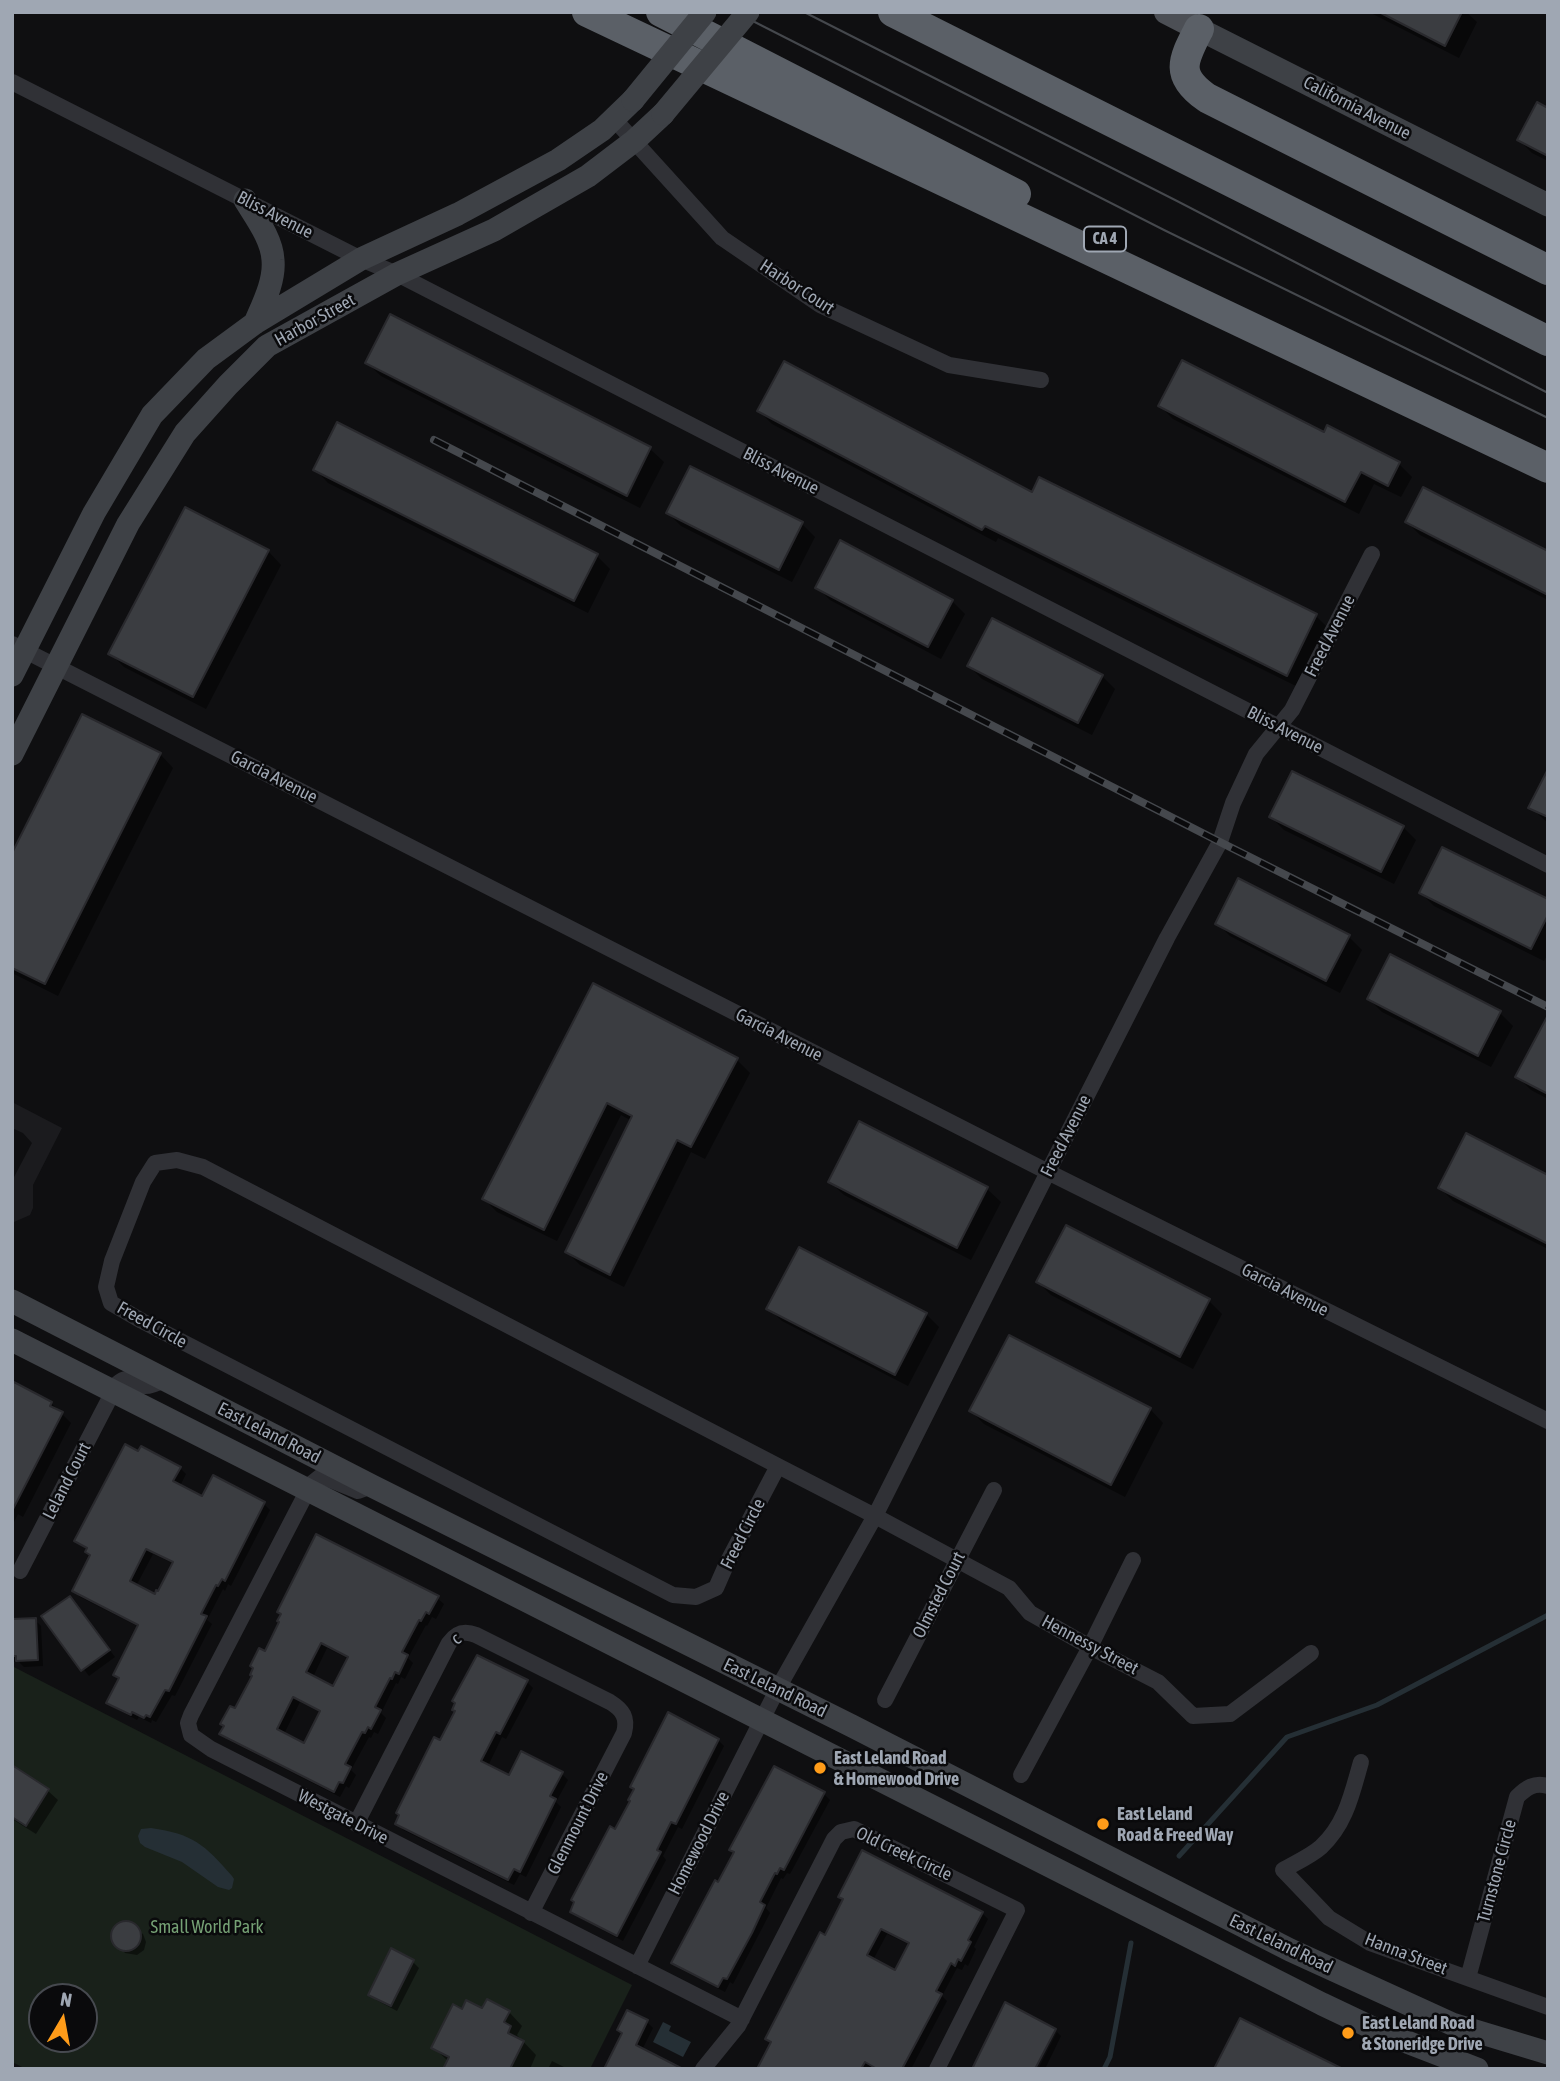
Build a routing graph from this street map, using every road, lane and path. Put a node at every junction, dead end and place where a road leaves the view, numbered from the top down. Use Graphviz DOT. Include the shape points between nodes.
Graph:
graph roads {
  1 [pos="587,12"];
  2 [pos="662,12"];
  3 [pos="705,12"];
  4 [pos="748,12"];
  5 [pos="893,12"];
  6 [pos="1166,12"];
  7 [pos="1199,29"];
  8 [pos="12,82"];
  9 [pos="614,119"];
  10 [pos="634,141"];
  11 [pos="246,200"];
  12 [pos="1548,205"];
  13 [pos="361,259"];
  14 [pos="1548,270"];
  15 [pos="397,274"];
  16 [pos="255,323"];
  17 [pos="1548,341"];
  18 [pos="1041,380"];
  19 [pos="1548,467"];
  20 [pos="1372,554"];
  21 [pos="18,647"];
  22 [pos="57,667"];
  23 [pos="12,675"];
  24 [pos="1278,726"];
  25 [pos="12,754"];
  26 [pos="1548,865"];
  27 [pos="1048,1172"];
  28 [pos="12,1301"];
  29 [pos="12,1340"];
  30 [pos="166,1379"];
  31 [pos="114,1391"];
  32 [pos="1548,1421"];
  33 [pos="778,1466"];
  34 [pos="372,1486"];
  35 [pos="307,1490"];
  36 [pos="994,1490"];
  37 [pos="875,1516"];
  38 [pos="958,1559"];
  39 [pos="1133,1560"];
  40 [pos="20,1571"];
  41 [pos="1090,1647"];
  42 [pos="1311,1653"];
  43 [pos="777,1690"];
  44 [pos="885,1700"];
  45 [pos="762,1720"];
  46 [pos="624,1733"];
  47 [pos="1361,1762"];
  48 [pos="1021,1774"];
  49 [pos="1548,1786"];
  50 [pos="356,1824"];
  51 [pos="531,1913"];
  52 [pos="637,1966"];
  53 [pos="1468,1978"];
  54 [pos="1548,2007"];
  55 [pos="742,2019"];
  56 [pos="1548,2053"];
  57 [pos="703,2069"];
  58 [pos="937,2069"];
  59 [pos="1476,2069"];
  1 -- 19 [label="highway"];
  2 -- 19 [label="highway, CA 4"];
  3 -- 9 [label="main road, Harbor Street, bridge"];
  4 -- 10 [label="main road, Harbor Street, bridge" via="663,114"];
  5 -- 17 [label="highway"];
  6 -- 7 [label="main road, California Avenue"];
  7 -- 12 [label="main road, California Avenue"];
  7 -- 14 [label="highway" via="1184,65 1189,84 1207,98"];
  8 -- 11 [label="street, Bliss Avenue"];
  9 -- 10 [label="street, Harbor Court"];
  9 -- 13 [label="main road, Harbor Street" via="558,160"];
  10 -- 15 [label="main road, Harbor Street" via="588,176 494,230"];
  10 -- 18 [label="street, Harbor Court" via="722,238 820,306 948,365"];
  11 -- 13 [label="street, Bliss Avenue"];
  11 -- 16 [label="main road" via="274,260 269,291"];
  13 -- 15 [label="street, Bliss Avenue"];
  13 -- 16 [label="main road, Harbor Street"];
  15 -- 22 [label="main road, Harbor Street" via="267,346 185,433 128,524"];
  15 -- 24 [label="street, Bliss Avenue"];
  16 -- 21 [label="main road, Harbor Street" via="206,359 152,415"];
  20 -- 24 [label="street, Freed Avenue" via="1292,710"];
  21 -- 22 [label="street, Garcia Avenue"];
  21 -- 23 [label="main road, Harbor Street"];
  22 -- 25 [label="main road, Harbor Street"];
  22 -- 27 [label="street, Garcia Avenue"];
  24 -- 26 [label="street, Bliss Avenue"];
  24 -- 27 [label="street, Freed Avenue" via="1256,754 1220,842"];
  27 -- 32 [label="street, Garcia Avenue"];
  27 -- 37 [label="street, Freed Avenue"];
  28 -- 30 [label="main road, East Leland Road"];
  29 -- 31 [label="main road, East Leland Road"];
  30 -- 31 [label="street" via="144,1386 125,1379"];
  30 -- 34 [label="main road, East Leland Road"];
  31 -- 35 [label="main road, East Leland Road"];
  31 -- 40 [label="street, Leland Court"];
  33 -- 33 [label="street, Freed Circle" via="203,1167 177,1160 155,1163 143,1182 113,1261 106,1287 111,1303 673,1595 696,1597 716,1588"];
  33 -- 37 [label="street, Freed Circle"];
  34 -- 35 [label="street" via="358,1491 321,1476"];
  34 -- 43 [label="main road, East Leland Road"];
  35 -- 45 [label="main road, East Leland Road"];
  35 -- 50 [label="street, Westgate Drive" via="191,1715 189,1731 211,1749"];
  36 -- 38 [label="street, Olmsted Court"];
  37 -- 38 [label="street, Hennessy Street"];
  37 -- 43 [label="street, Freed Avenue"];
  38 -- 41 [label="street, Hennessy Street" via="1009,1588 1030,1613"];
  38 -- 44 [label="street, Olmsted Court"];
  39 -- 41 [label="street"];
  41 -- 42 [label="street, Hennessy Street" via="1158,1682 1193,1716 1230,1714"];
  41 -- 48 [label="street"];
  43 -- 45 [label="street, Freed Avenue"];
  43 -- 56 [label="main road, East Leland Road" via="1290,1950 1452,2024"];
  45 -- 52 [label="street, Homewood Drive"];
  45 -- 59 [label="main road, East Leland Road" via="1343,2014"];
  46 -- 50 [label="street, c" via="624,1715 610,1702 476,1634 463,1632 449,1643"];
  46 -- 51 [label="street, Glenmount Drive"];
  47 -- 53 [label="street, Hanna Street" via="1340,1825 1320,1848 1283,1870 1329,1918 1370,1943"];
  49 -- 53 [label="street, Turnstone Circle" via="1527,1787 1517,1797"];
  50 -- 51 [label="street, Westgate Drive"];
  51 -- 52 [label="street, Westgate Drive"];
  52 -- 55 [label="street, Westgate Drive"];
  53 -- 54 [label="street, Hanna Street"];
  55 -- 57 [label="street, Old Creek Circle"];
  55 -- 58 [label="street, Old Creek Circle" via="834,1839 855,1829 1017,1910"];
}
